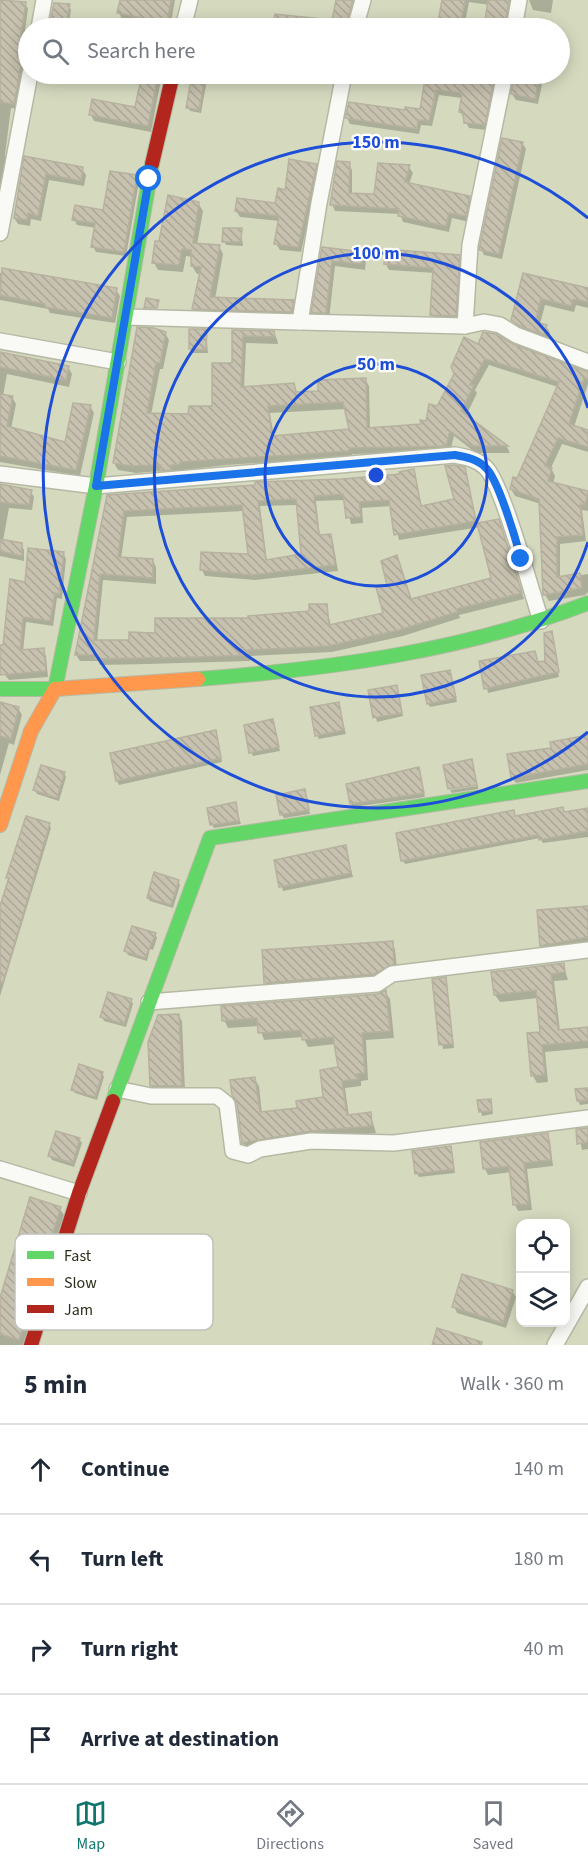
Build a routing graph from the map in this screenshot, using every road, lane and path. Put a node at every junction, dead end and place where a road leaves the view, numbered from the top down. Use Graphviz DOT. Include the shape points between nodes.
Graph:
graph roads {
  1 [pos="44,0"];
  2 [pos="190,0"];
  3 [pos="363,0"];
  4 [pos="519,0"];
  5 [pos="41,18"];
  6 [pos="186,18"];
  7 [pos="358,18"];
  8 [pos="516,18"];
  9 [pos="28,84"];
  10 [pos="171,84"];
  11 [pos="342,84"];
  12 [pos="503,84"];
  13 [pos="0,233"];
  14 [pos="126,318"];
  15 [pos="300,322"];
  16 [pos="465,326"];
  17 [pos="0,341"];
  18 [pos="118,362"];
  19 [pos="588,362"];
  20 [pos="0,474"];
  21 [pos="96,486"];
  22 [pos="588,603"];
  23 [pos="541,621"];
  24 [pos="0,688"];
  25 [pos="55,689"];
  26 [pos="588,781"];
  27 [pos="0,825"];
  28 [pos="588,950"];
  29 [pos="149,1002"];
  30 [pos="117,1089"];
  31 [pos="588,1118"];
  32 [pos="0,1169"];
  33 [pos="79,1193"];
  34 [pos="66,1234"];
  35 [pos="588,1287"];
  36 [pos="36,1330"];
  37 [pos="31,1345"];
  38 [pos="555,1345"];
  1 -- 5 [label="street"];
  2 -- 6 [label="street"];
  3 -- 7 [label="street"];
  4 -- 8 [label="street"];
  9 -- 13 [label="street"];
  10 -- 14 [label="street" via="149,179"];
  11 -- 15 [label="street"];
  12 -- 16 [label="street" via="470,245"];
  14 -- 15 [label="street"];
  14 -- 18 [label="street"];
  15 -- 16 [label="street"];
  16 -- 19 [label="street" via="484,322 500,325 516,335"];
  17 -- 18 [label="street"];
  18 -- 21 [label="street"];
  20 -- 21 [label="street"];
  21 -- 23 [label="street" via="455,455 472,458 487,468 510,522"];
  21 -- 25 [label="street"];
  22 -- 23 [label="street"];
  23 -- 25 [label="street" via="365,662 294,672"];
  24 -- 25 [label="street"];
  25 -- 27 [label="street" via="31,731"];
  26 -- 29 [label="street" via="210,838"];
  28 -- 29 [label="street" via="392,974 377,984"];
  29 -- 30 [label="street"];
  30 -- 31 [label="street" via="151,1096 217,1096 227,1104 233,1151 248,1155 260,1149 311,1142 394,1143"];
  30 -- 33 [label="street"];
  32 -- 33 [label="street"];
  33 -- 34 [label="street"];
  35 -- 38 [label="street"];
  36 -- 37 [label="street"];
}
